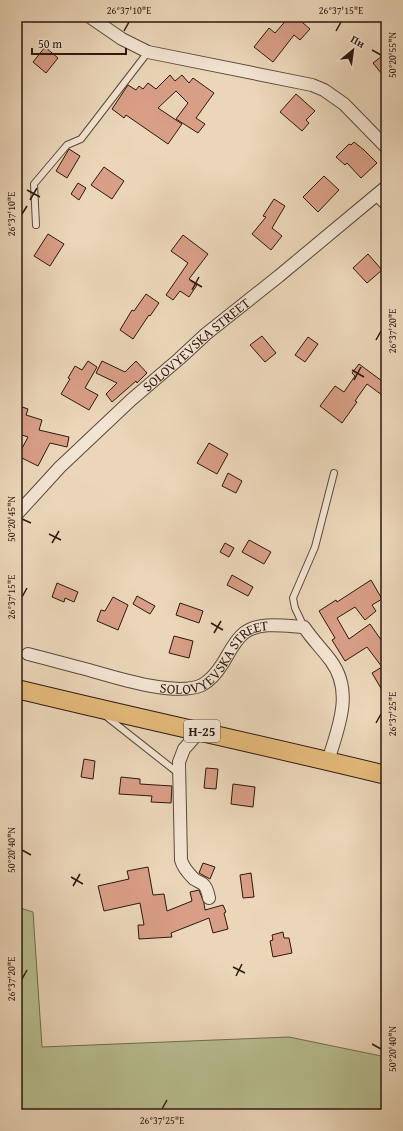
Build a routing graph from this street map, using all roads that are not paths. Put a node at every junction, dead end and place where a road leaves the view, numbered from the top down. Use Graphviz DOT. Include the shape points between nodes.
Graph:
graph roads {
  1 [pos="90,17"];
  2 [pos="148,52"];
  3 [pos="386,147"];
  4 [pos="386,187"];
  5 [pos="375,197"];
  6 [pos="386,208"];
  7 [pos="36,225"];
  8 [pos="334,473"];
  9 [pos="17,514"];
  10 [pos="304,627"];
  11 [pos="28,654"];
  12 [pos="17,689"];
  13 [pos="96,708"];
  14 [pos="200,731"];
  15 [pos="328,761"];
  16 [pos="178,773"];
  17 [pos="386,775"];
  18 [pos="209,898"];
  1 -- 2 [label="street" via="122,39"];
  2 -- 3 [label="street" via="312,85 344,104"];
  2 -- 7 [label="lane" via="81,139 67,145 34,184"];
  4 -- 5 [label="street, SOLOVYEVSKA STREET"];
  5 -- 6 [label="lane"];
  5 -- 9 [label="street, SOLOVYEVSKA STREET" via="206,334 131,400 60,467"];
  8 -- 10 [label="lane" via="315,547 293,598"];
  10 -- 11 [label="street, SOLOVYEVSKA STREET" via="272,625 251,629 239,639 212,678 203,685 191,688 170,688 134,682"];
  10 -- 15 [label="street" via="331,661 342,685 341,719"];
  12 -- 13 [label="main road, Н-25"];
  13 -- 14 [label="main road, Н-25"];
  13 -- 16 [label="lane"];
  14 -- 15 [label="main road, Н-25"];
  14 -- 16 [label="street" via="181,755"];
  15 -- 17 [label="main road, Н-25"];
  16 -- 18 [label="street" via="181,860 189,873 206,887"];
}
